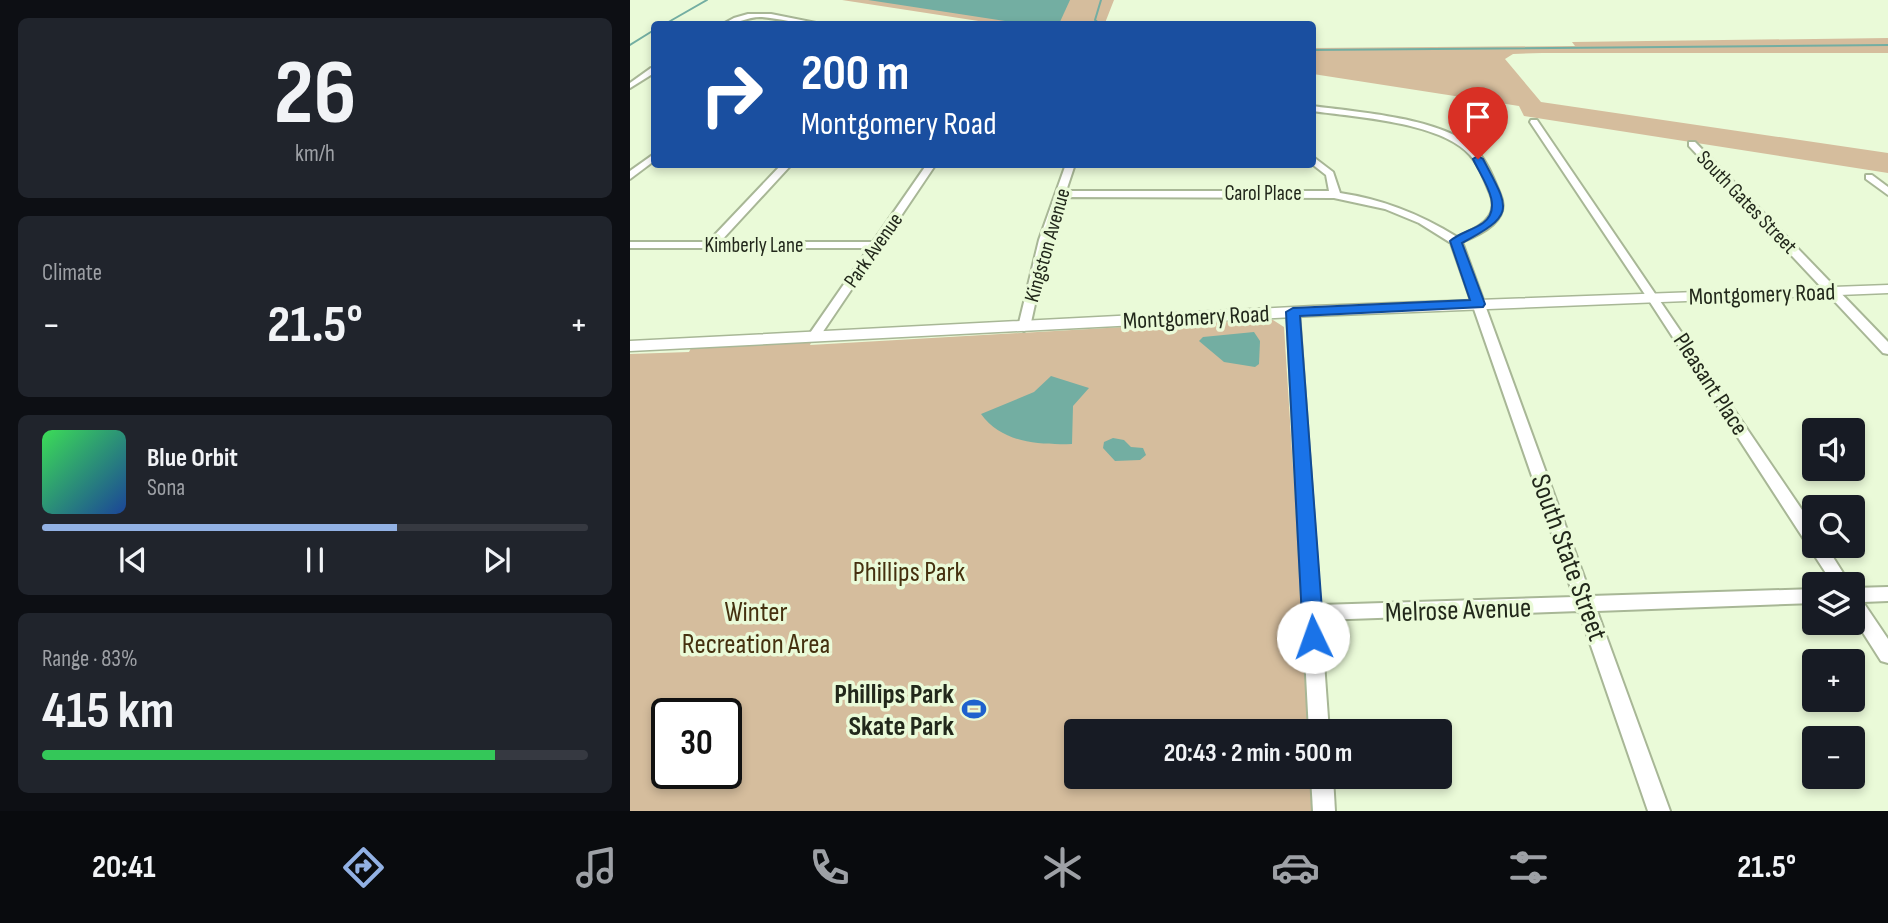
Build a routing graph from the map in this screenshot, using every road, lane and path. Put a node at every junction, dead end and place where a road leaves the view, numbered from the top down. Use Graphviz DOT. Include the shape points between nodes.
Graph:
graph roads {
  1 [pos="734,21"];
  2 [pos="799,21"];
  3 [pos="651,72"];
  4 [pos="630,79"];
  5 [pos="640,79"];
  6 [pos="651,79"];
  7 [pos="630,86"];
  8 [pos="1316,109"];
  9 [pos="1534,122"];
  10 [pos="1692,144"];
  11 [pos="651,159"];
  12 [pos="1316,162"];
  13 [pos="784,168"];
  14 [pos="929,168"];
  15 [pos="1070,168"];
  16 [pos="630,176"];
  17 [pos="1869,177"];
  18 [pos="1888,192"];
  19 [pos="1060,194"];
  20 [pos="1335,194"];
  21 [pos="1456,241"];
  22 [pos="630,245"];
  23 [pos="711,245"];
  24 [pos="877,245"];
  25 [pos="1888,289"];
  26 [pos="1832,291"];
  27 [pos="1654,299"];
  28 [pos="1478,304"];
  29 [pos="1293,312"];
  30 [pos="1024,327"];
  31 [pos="814,336"];
  32 [pos="630,346"];
  33 [pos="1888,350"];
  34 [pos="1802,523"];
  35 [pos="1888,594"];
  36 [pos="1865,595"];
  37 [pos="1802,597"];
  38 [pos="1588,605"];
  39 [pos="1312,613"];
  40 [pos="1865,620"];
  41 [pos="1888,655"];
  42 [pos="1318,719"];
  43 [pos="1323,789"];
  44 [pos="1324,811"];
  45 [pos="1659,811"];
  1 -- 2 [label="street" via="762,15"];
  3 -- 5 [label="street"];
  4 -- 5 [label="street"];
  5 -- 6 [label="street"];
  5 -- 7 [label="street"];
  8 -- 21 [label="street" via="1430,129 1472,150 1499,208 1490,223"];
  9 -- 27 [label="street, Pleasant Place"];
  10 -- 26 [label="street, South Gates Street"];
  11 -- 16 [label="street"];
  12 -- 20 [label="street" via="1330,174"];
  13 -- 23 [label="street"];
  14 -- 24 [label="street, Park Avenue"];
  15 -- 19 [label="street, Kingston Avenue"];
  17 -- 18 [label="street"];
  19 -- 20 [label="street, Carol Place"];
  19 -- 30 [label="street, Kingston Avenue"];
  20 -- 21 [label="street, Carol Place" via="1403,210"];
  21 -- 28 [label="street, South State Street"];
  22 -- 23 [label="street, Kimberly Lane"];
  23 -- 24 [label="street, Kimberly Lane"];
  24 -- 31 [label="street, Park Avenue"];
  25 -- 26 [label="street, Montgomery Road"];
  26 -- 27 [label="street, Montgomery Road"];
  26 -- 33 [label="street, South Gates Street"];
  27 -- 28 [label="street, Montgomery Road"];
  27 -- 34 [label="street, Pleasant Place"];
  28 -- 29 [label="street, Montgomery Road"];
  28 -- 38 [label="street, South State Street"];
  29 -- 30 [label="street, Montgomery Road"];
  29 -- 39 [label="street"];
  30 -- 31 [label="street, Montgomery Road"];
  31 -- 32 [label="street, Montgomery Road"];
  35 -- 36 [label="street"];
  37 -- 38 [label="street, Melrose Avenue"];
  38 -- 39 [label="street, Melrose Avenue"];
  38 -- 45 [label="street, South State Street"];
  39 -- 42 [label="street"];
  40 -- 41 [label="street"];
  43 -- 44 [label="street"];
}
